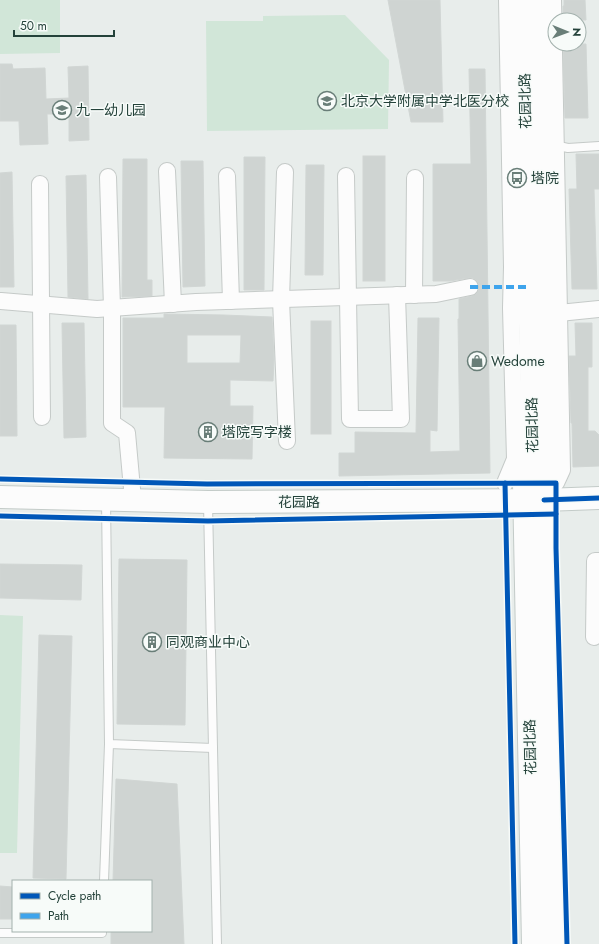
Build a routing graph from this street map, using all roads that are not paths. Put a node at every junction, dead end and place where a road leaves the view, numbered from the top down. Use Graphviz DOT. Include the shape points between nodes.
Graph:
graph roads {
  1 [pos="507,0"];
  2 [pos="523,0"];
  3 [pos="540,0"];
  4 [pos="553,0"];
  5 [pos="549,145"];
  6 [pos="599,146"];
  7 [pos="167,172"];
  8 [pos="286,172"];
  9 [pos="227,176"];
  10 [pos="346,176"];
  11 [pos="108,177"];
  12 [pos="415,178"];
  13 [pos="40,184"];
  14 [pos="470,287"];
  15 [pos="414,295"];
  16 [pos="397,296"];
  17 [pos="348,297"];
  18 [pos="281,300"];
  19 [pos="1,301"];
  20 [pos="231,301"];
  21 [pos="41,304"];
  22 [pos="173,304"];
  23 [pos="112,308"];
  24 [pos="599,309"];
  25 [pos="552,311"];
  26 [pos="42,417"];
  27 [pos="287,441"];
  28 [pos="504,484"];
  29 [pos="541,494"];
  30 [pos="0,497"];
  31 [pos="599,498"];
  32 [pos="106,500"];
  33 [pos="133,500"];
  34 [pos="208,502"];
  35 [pos="599,561"];
  36 [pos="594,637"];
  37 [pos="109,744"];
  38 [pos="213,748"];
  39 [pos="104,880"];
  40 [pos="102,932"];
  41 [pos="0,933"];
  42 [pos="217,944"];
  43 [pos="533,944"];
  44 [pos="553,944"];
  1 -- 28 [label="street" via="515,459"];
  2 -- 29 [label="street, 花园北路" via="533,460 524,484"];
  3 -- 5 [label="street, 花园北路"];
  4 -- 5 [label="street"];
  5 -- 6 [label="lane" via="568,148"];
  5 -- 25 [label="street, 花园北路"];
  7 -- 22 [label="street"];
  8 -- 18 [label="street"];
  9 -- 20 [label="street"];
  10 -- 17 [label="street"];
  11 -- 23 [label="street"];
  12 -- 15 [label="street"];
  13 -- 21 [label="street"];
  14 -- 15 [label="street" via="436,294"];
  15 -- 16 [label="street"];
  16 -- 17 [label="street"];
  16 -- 17 [label="street" via="401,419 350,419"];
  17 -- 18 [label="street"];
  18 -- 20 [label="street"];
  18 -- 27 [label="street"];
  19 -- 21 [label="street"];
  20 -- 22 [label="street"];
  21 -- 23 [label="street"];
  21 -- 26 [label="street"];
  22 -- 23 [label="street"];
  23 -- 33 [label="street" via="112,423 127,433"];
  24 -- 25 [label="street"];
  25 -- 29 [label="street, 花园北路" via="549,458"];
  29 -- 31 [label="street, 花园路"];
  29 -- 34 [label="street, 花园路"];
  29 -- 43 [label="street, 花园北路"];
  29 -- 44 [label="street, 花园北路"];
  30 -- 32 [label="street, 花园路"];
  32 -- 33 [label="street, 花园路"];
  32 -- 37 [label="lane"];
  33 -- 34 [label="street, 花园路"];
  34 -- 38 [label="lane"];
  35 -- 36 [label="street" via="595,561"];
  37 -- 38 [label="lane"];
  37 -- 39 [label="lane"];
  38 -- 42 [label="lane"];
  40 -- 41 [label="lane"];
}
